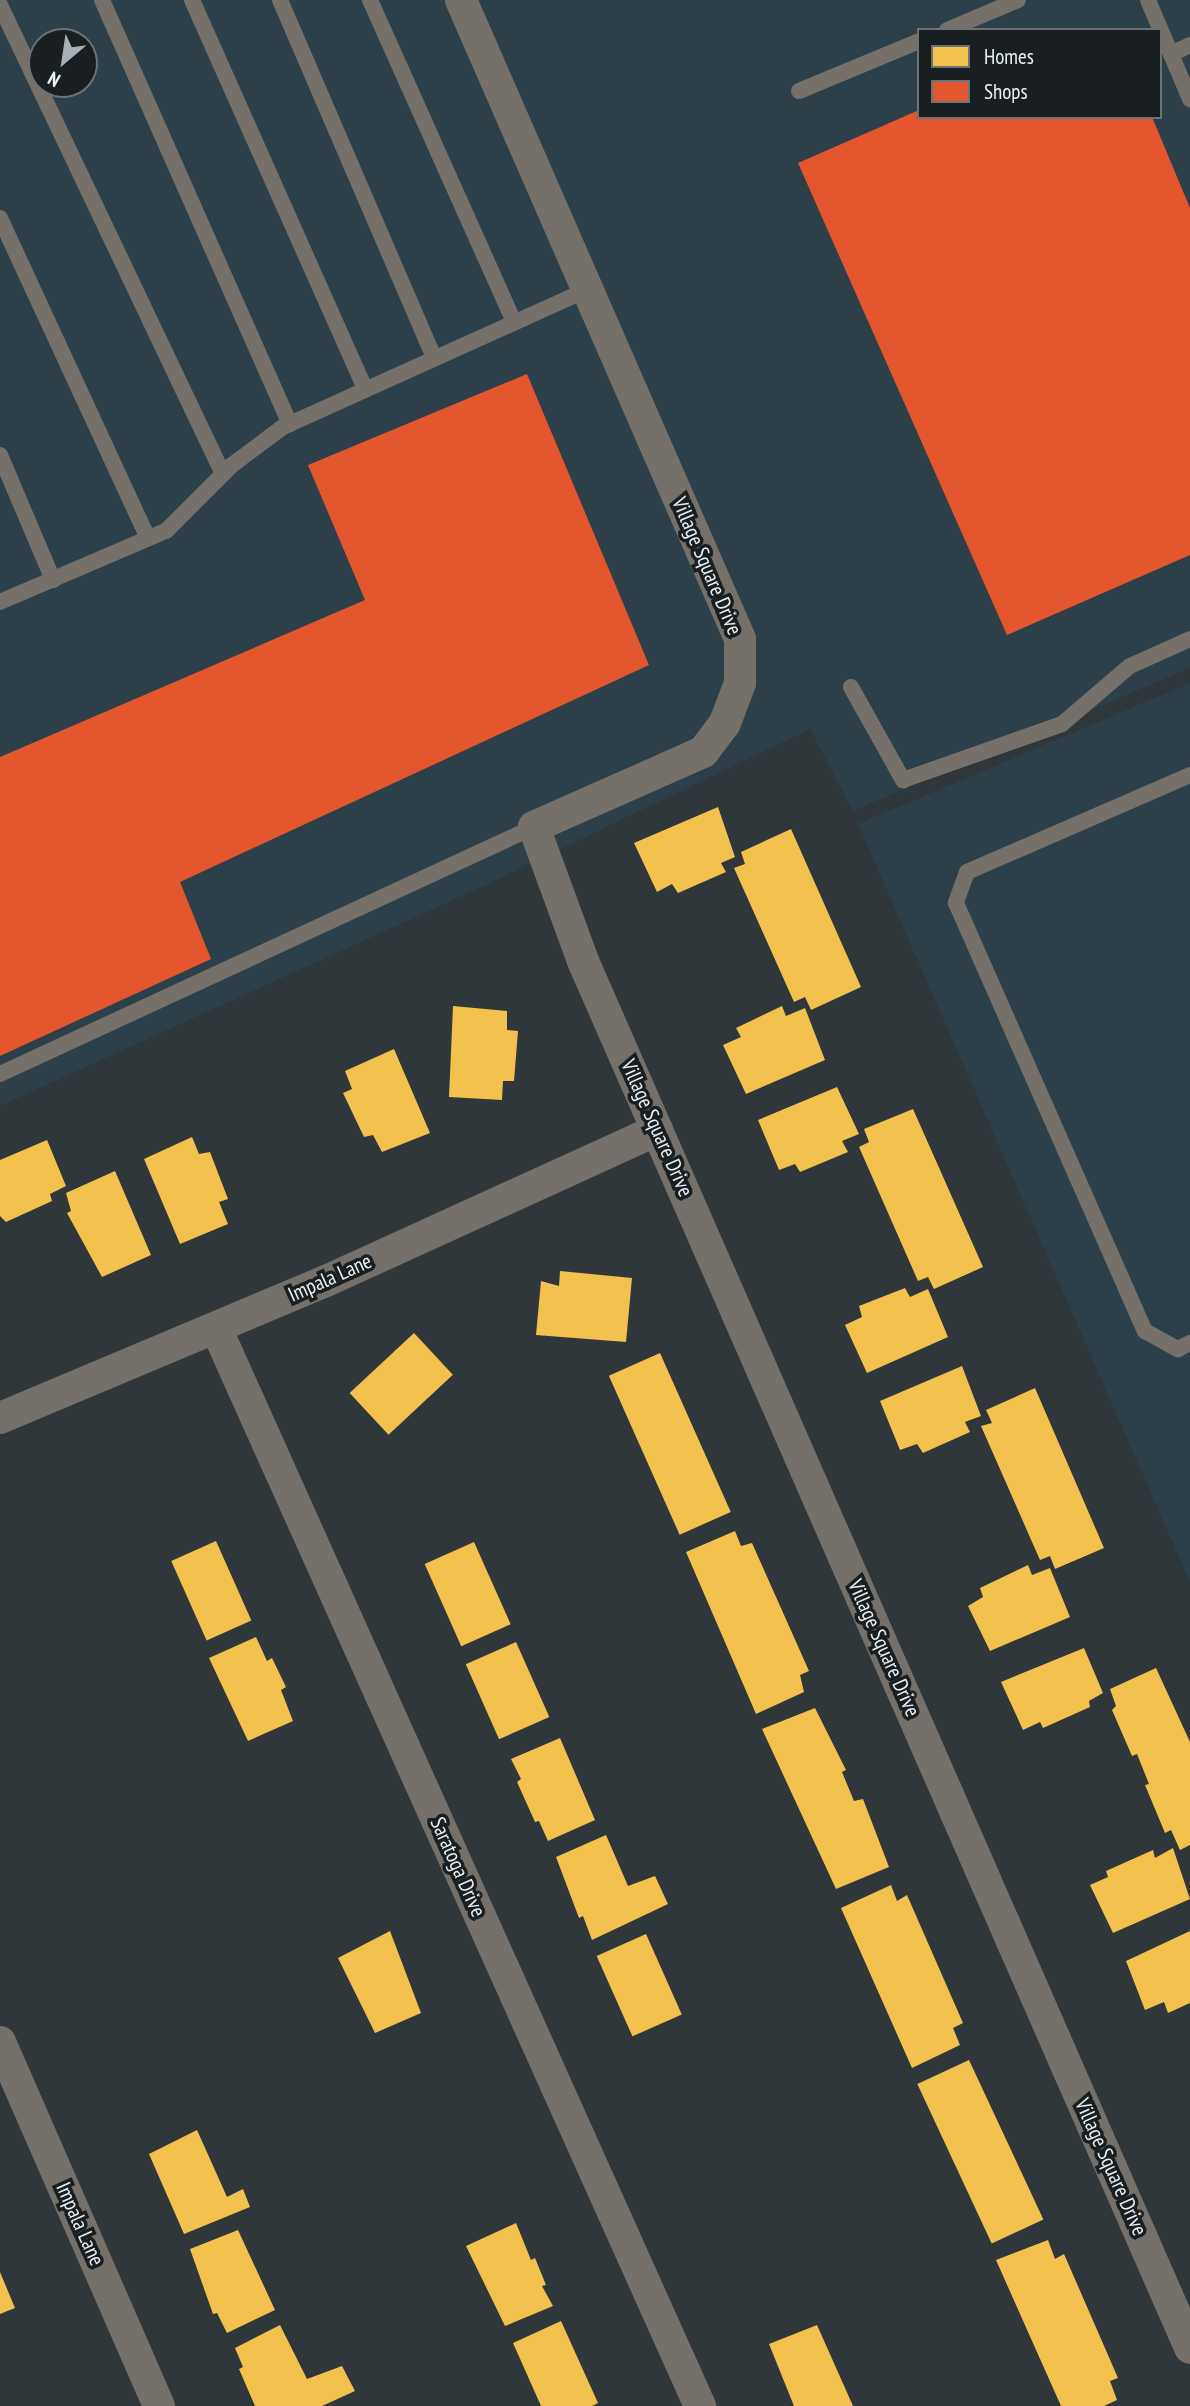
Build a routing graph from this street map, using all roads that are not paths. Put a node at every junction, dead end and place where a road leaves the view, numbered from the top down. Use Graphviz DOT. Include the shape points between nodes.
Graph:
graph roads {
  1 [pos="102,0"];
  2 [pos="192,0"];
  3 [pos="280,0"];
  4 [pos="370,0"];
  5 [pos="461,0"];
  6 [pos="1018,0"];
  7 [pos="1148,0"];
  8 [pos="0,5"];
  9 [pos="952,28"];
  10 [pos="1160,28"];
  11 [pos="1162,33"];
  12 [pos="917,42"];
  13 [pos="1190,45"];
  14 [pos="1171,54"];
  15 [pos="799,91"];
  16 [pos="1190,99"];
  17 [pos="0,218"];
  18 [pos="587,289"];
  19 [pos="514,322"];
  20 [pos="434,357"];
  21 [pos="365,388"];
  22 [pos="290,424"];
  23 [pos="0,455"];
  24 [pos="223,474"];
  25 [pos="148,539"];
  26 [pos="53,580"];
  27 [pos="0,602"];
  28 [pos="1190,639"];
  29 [pos="850,687"];
  30 [pos="1190,775"];
  31 [pos="534,827"];
  32 [pos="0,1074"];
  33 [pos="657,1130"];
  34 [pos="216,1328"];
  35 [pos="1190,1343"];
  36 [pos="0,1418"];
  37 [pos="0,2042"];
  38 [pos="1190,2348"];
  39 [pos="159,2406"];
  40 [pos="700,2406"];
  1 -- 22 [label="lane"];
  2 -- 21 [label="lane"];
  3 -- 20 [label="lane"];
  4 -- 19 [label="lane"];
  5 -- 18 [label="street, Village Square Drive"];
  6 -- 9 [label="lane"];
  7 -- 10 [label="lane"];
  8 -- 24 [label="lane"];
  11 -- 14 [label="lane"];
  12 -- 15 [label="lane"];
  13 -- 14 [label="lane"];
  14 -- 16 [label="lane"];
  17 -- 25 [label="lane"];
  18 -- 19 [label="lane"];
  18 -- 31 [label="street, Village Square Drive" via="740,639 740,683 725,723 703,752"];
  19 -- 20 [label="lane"];
  20 -- 21 [label="lane"];
  21 -- 22 [label="lane"];
  22 -- 24 [label="lane"];
  23 -- 26 [label="lane"];
  24 -- 25 [label="lane" via="177,523"];
  25 -- 26 [label="lane"];
  26 -- 27 [label="lane"];
  28 -- 29 [label="lane" via="1130,666 1062,724 904,780"];
  30 -- 35 [label="lane" via="967,872 956,903 1145,1331 1178,1349"];
  31 -- 32 [label="lane"];
  31 -- 33 [label="street, Village Square Drive" via="583,961"];
  33 -- 34 [label="street, Impala Lane"];
  33 -- 38 [label="street, Village Square Drive"];
  34 -- 36 [label="street, Impala Lane"];
  34 -- 40 [label="street, Saratoga Drive"];
  37 -- 39 [label="street, Impala Lane"];
}
